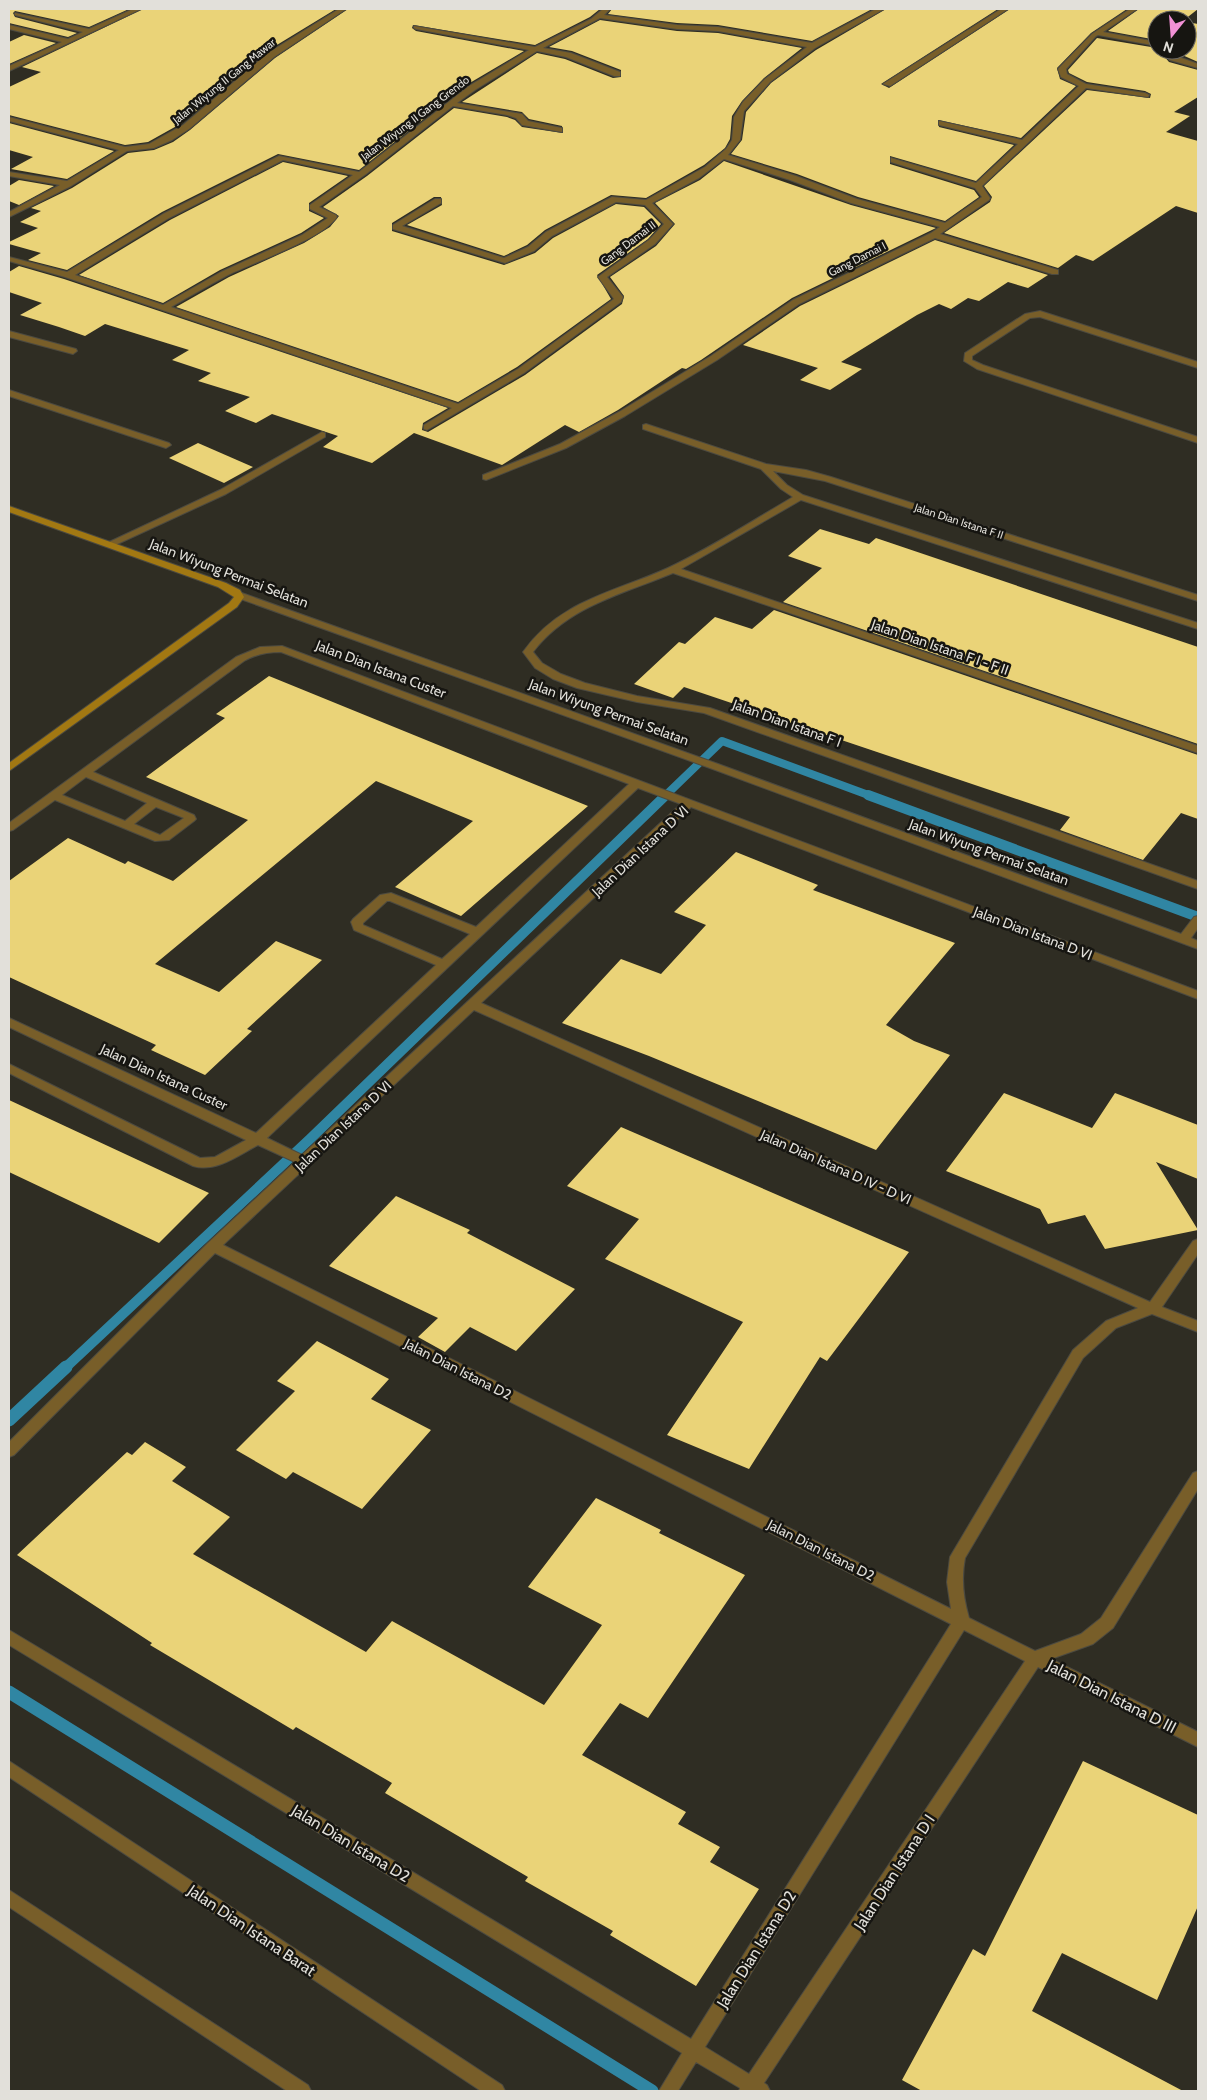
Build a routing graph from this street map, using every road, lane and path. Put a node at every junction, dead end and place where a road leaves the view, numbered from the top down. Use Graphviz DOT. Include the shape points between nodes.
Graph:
graph roads {
  1 [pos="138,9"];
  2 [pos="342,9"];
  3 [pos="607,9"];
  4 [pos="881,9"];
  5 [pos="1005,9"];
  6 [pos="1134,9"];
  7 [pos="17,14"];
  8 [pos="599,16"];
  9 [pos="9,27"];
  10 [pos="416,27"];
  11 [pos="89,31"];
  12 [pos="1098,32"];
  13 [pos="68,41"];
  14 [pos="1147,42"];
  15 [pos="815,46"];
  16 [pos="534,50"];
  17 [pos="1179,60"];
  18 [pos="1198,66"];
  19 [pos="9,69"];
  20 [pos="617,74"];
  21 [pos="887,84"];
  22 [pos="1084,86"];
  23 [pos="1145,95"];
  24 [pos="450,104"];
  25 [pos="9,119"];
  26 [pos="18,122"];
  27 [pos="942,123"];
  28 [pos="9,126"];
  29 [pos="559,130"];
  30 [pos="1024,143"];
  31 [pos="125,149"];
  32 [pos="722,156"];
  33 [pos="894,160"];
  34 [pos="9,174"];
  35 [pos="359,174"];
  36 [pos="68,184"];
  37 [pos="978,186"];
  38 [pos="438,200"];
  39 [pos="647,202"];
  40 [pos="9,214"];
  41 [pos="946,226"];
  42 [pos="934,234"];
  43 [pos="9,259"];
  44 [pos="1055,272"];
  45 [pos="68,275"];
  46 [pos="165,307"];
  47 [pos="9,334"];
  48 [pos="73,351"];
  49 [pos="1198,365"];
  50 [pos="9,393"];
  51 [pos="460,408"];
  52 [pos="427,427"];
  53 [pos="646,428"];
  54 [pos="322,435"];
  55 [pos="1198,440"];
  56 [pos="166,445"];
  57 [pos="764,467"];
  58 [pos="486,477"];
  59 [pos="800,496"];
  60 [pos="9,509"];
  61 [pos="110,544"];
  62 [pos="672,569"];
  63 [pos="239,595"];
  64 [pos="1198,598"];
  65 [pos="1198,626"];
  66 [pos="1198,750"];
  67 [pos="9,768"];
  68 [pos="84,772"];
  69 [pos="642,785"];
  70 [pos="53,796"];
  71 [pos="155,802"];
  72 [pos="689,803"];
  73 [pos="126,826"];
  74 [pos="9,828"];
  75 [pos="1198,885"];
  76 [pos="1195,925"];
  77 [pos="478,933"];
  78 [pos="1183,940"];
  79 [pos="1198,945"];
  80 [pos="444,965"];
  81 [pos="1198,995"];
  82 [pos="475,1005"];
  83 [pos="9,1022"];
  84 [pos="9,1068"];
  85 [pos="260,1140"];
  86 [pos="300,1160"];
  87 [pos="1198,1244"];
  88 [pos="213,1246"];
  89 [pos="1153,1309"];
  90 [pos="1198,1327"];
  91 [pos="9,1451"];
  92 [pos="1198,1477"];
  93 [pos="962,1620"];
  94 [pos="9,1638"];
  95 [pos="1036,1657"];
  96 [pos="1198,1740"];
  97 [pos="9,1768"];
  98 [pos="9,1898"];
  99 [pos="693,2049"];
  100 [pos="754,2090"];
  101 [pos="302,2091"];
  102 [pos="496,2091"];
  103 [pos="668,2091"];
  1 -- 11 [label="street"];
  2 -- 31 [label="street, Jalan Wiyung II Gang Mawar" via="271,55 186,127 151,146"];
  3 -- 8 [label="street, Jalan Wiyung II Gang Grendo"];
  4 -- 15 [label="street, Gang Damai II"];
  5 -- 21 [label="street"];
  6 -- 12 [label="street"];
  7 -- 11 [label="street"];
  8 -- 15 [label="street" via="718,29"];
  8 -- 16 [label="street, Jalan Wiyung II Gang Grendo"];
  9 -- 13 [label="street"];
  10 -- 16 [label="street"];
  11 -- 13 [label="street"];
  12 -- 14 [label="street"];
  12 -- 22 [label="street" via="1062,69 1064,75"];
  13 -- 19 [label="street"];
  15 -- 32 [label="street, Gang Damai II" via="756,91 739,113 737,136"];
  16 -- 20 [label="street" via="582,59"];
  16 -- 24 [label="street, Jalan Wiyung II Gang Grendo"];
  17 -- 18 [label="street"];
  22 -- 23 [label="street"];
  22 -- 30 [label="street"];
  24 -- 29 [label="street" via="508,113 519,116 525,123"];
  24 -- 35 [label="street, Jalan Wiyung II Gang Grendo"];
  25 -- 26 [label="street"];
  26 -- 28 [label="street"];
  26 -- 31 [label="street"];
  27 -- 30 [label="street"];
  30 -- 37 [label="street"];
  31 -- 36 [label="street, Jalan Wiyung II Gang Mawar"];
  32 -- 39 [label="street, Gang Damai II" via="688,181"];
  32 -- 41 [label="street" via="854,200"];
  33 -- 37 [label="street"];
  34 -- 36 [label="street"];
  35 -- 45 [label="street, Jalan Wiyung II Gang Grendo" via="282,158 166,216"];
  35 -- 46 [label="street" via="313,207 330,214 331,220"];
  36 -- 40 [label="street, Jalan Wiyung II Gang Mawar"];
  37 -- 41 [label="street, Gang Damai I" via="986,198"];
  38 -- 39 [label="street" via="396,227 505,261 531,249 549,234 615,198"];
  39 -- 51 [label="street, Gang Damai II" via="669,224 652,242 602,277 619,297 618,300 521,371"];
  41 -- 42 [label="street, Gang Damai I"];
  42 -- 44 [label="street"];
  42 -- 58 [label="street, Gang Damai I" via="796,302 714,358 563,446"];
  43 -- 45 [label="street"];
  45 -- 46 [label="street"];
  46 -- 51 [label="street"];
  47 -- 48 [label="street"];
  49 -- 55 [label="street" via="1040,314 1028,316 968,355 968,361 980,367"];
  50 -- 56 [label="street"];
  51 -- 52 [label="street, Gang Damai II"];
  53 -- 57 [label="street"];
  54 -- 61 [label="street" via="223,492"];
  57 -- 59 [label="street, Jalan Dian Istana F II" via="784,487"];
  57 -- 64 [label="street, Jalan Dian Istana F II" via="799,471 828,479"];
  59 -- 62 [label="street"];
  59 -- 65 [label="street, Jalan Dian Istana F II"];
  60 -- 61 [label="street, Jalan Wiyung Permai Selatan"];
  61 -- 63 [label="street, Jalan Wiyung Permai Selatan" via="222,585"];
  62 -- 66 [label="street, Jalan Dian Istana F I - F II"];
  62 -- 75 [label="street, Jalan Dian Istana F I" via="570,610 534,642 528,652 532,661 545,671 630,700 706,710"];
  63 -- 67 [label="street" via="233,605"];
  63 -- 78 [label="street, Jalan Wiyung Permai Selatan"];
  68 -- 69 [label="street, Jalan Dian Istana Custer" via="248,653 272,648 282,649"];
  68 -- 70 [label="street, Jalan Dian Istana Custer"];
  68 -- 71 [label="street"];
  69 -- 72 [label="street, Jalan Dian Istana Custer"];
  69 -- 77 [label="street"];
  70 -- 73 [label="street"];
  70 -- 74 [label="street, Jalan Dian Istana Custer"];
  71 -- 73 [label="street"];
  71 -- 73 [label="street" via="190,817 190,820 162,839"];
  72 -- 81 [label="street, Jalan Dian Istana D VI"];
  72 -- 82 [label="street, Jalan Dian Istana D VI"];
  76 -- 78 [label="street"];
  77 -- 80 [label="street"];
  77 -- 80 [label="street" via="391,897 384,898 357,922 358,927"];
  78 -- 79 [label="street, Jalan Wiyung Permai Selatan"];
  80 -- 85 [label="street"];
  82 -- 86 [label="street, Jalan Dian Istana D VI"];
  82 -- 89 [label="street, Jalan Dian Istana D IV - D VI"];
  83 -- 85 [label="street, Jalan Dian Istana Custer"];
  84 -- 85 [label="street" via="198,1163 218,1161"];
  85 -- 86 [label="street, Jalan Dian Istana Custer"];
  86 -- 88 [label="street, Jalan Dian Istana D VI"];
  87 -- 89 [label="street"];
  88 -- 91 [label="street"];
  88 -- 93 [label="street, Jalan Dian Istana D2"];
  89 -- 90 [label="street, Jalan Dian Istana D IV - D VI"];
  89 -- 93 [label="street" via="1119,1318 1100,1331 1078,1354 958,1557 953,1578"];
  92 -- 95 [label="street, Jalan Dian Istana D III" via="1107,1623 1087,1639"];
  93 -- 95 [label="street, Jalan Dian Istana D2"];
  93 -- 99 [label="street, Jalan Dian Istana D2"];
  94 -- 99 [label="street, Jalan Dian Istana D2"];
  95 -- 96 [label="street, Jalan Dian Istana D III"];
  95 -- 100 [label="street, Jalan Dian Istana D I"];
  97 -- 102 [label="street, Jalan Dian Istana Barat"];
  98 -- 101 [label="street"];
  99 -- 100 [label="street, Jalan Dian Istana D I"];
  99 -- 103 [label="street, Jalan Dian Istana D2"];
}
